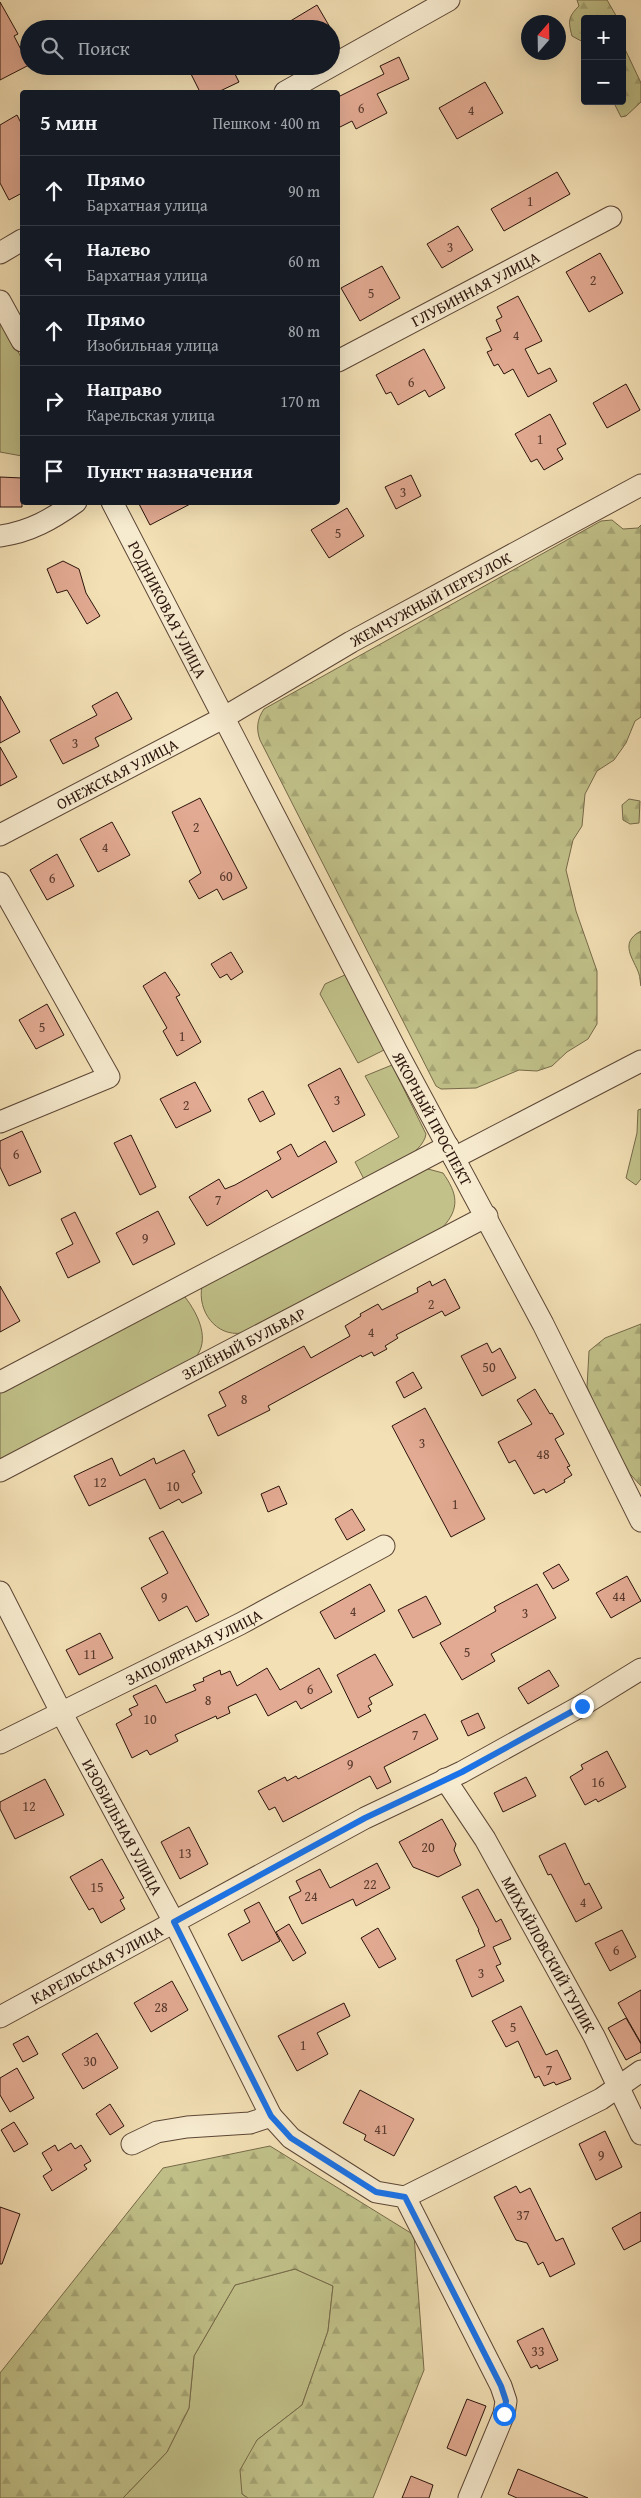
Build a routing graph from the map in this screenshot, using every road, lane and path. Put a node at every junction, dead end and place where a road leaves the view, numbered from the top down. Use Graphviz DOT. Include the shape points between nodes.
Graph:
graph roads {
  1 [pos="449,0"];
  2 [pos="340,61"];
  3 [pos="315,75"];
  4 [pos="289,90"];
  5 [pos="611,217"];
  6 [pos="20,241"];
  7 [pos="0,253"];
  8 [pos="0,301"];
  9 [pos="20,337"];
  10 [pos="340,360"];
  11 [pos="641,485"];
  12 [pos="72,505"];
  13 [pos="114,505"];
  14 [pos="0,536"];
  15 [pos="223,718"];
  16 [pos="5,831"];
  17 [pos="0,883"];
  18 [pos="641,1061"];
  19 [pos="0,1122"];
  20 [pos="451,1152"];
  21 [pos="487,1216"];
  22 [pos="0,1382"];
  23 [pos="0,1471"];
  24 [pos="641,1521"];
  25 [pos="384,1546"];
  26 [pos="0,1592"];
  27 [pos="641,1669"];
  28 [pos="61,1712"];
  29 [pos="0,1743"];
  30 [pos="444,1779"];
  31 [pos="174,1922"];
  32 [pos="0,2016"];
  33 [pos="641,2071"];
  34 [pos="617,2087"];
  35 [pos="271,2116"];
  36 [pos="641,2134"];
  37 [pos="132,2144"];
  38 [pos="405,2197"];
  39 [pos="469,2498"];
  1 -- 2 [label="street"];
  3 -- 4 [label="street"];
  5 -- 10 [label="street, ГЛУБИННАЯ УЛИЦА"];
  6 -- 7 [label="street"];
  8 -- 9 [label="street"];
  11 -- 15 [label="street, ЖЕМЧУЖНЫЙ ПЕРЕУЛОК" via="351,642"];
  12 -- 14 [label="street" via="48,522 17,534"];
  13 -- 15 [label="street, РОДНИКОВАЯ УЛИЦА"];
  15 -- 16 [label="street, ОНЕЖСКАЯ УЛИЦА"];
  15 -- 20 [label="street, ЯКОРНЫЙ ПРОСПЕКТ"];
  17 -- 19 [label="street" via="109,1077"];
  18 -- 20 [label="street"];
  20 -- 21 [label="street, ЯКОРНЫЙ ПРОСПЕКТ"];
  20 -- 22 [label="street"];
  21 -- 23 [label="street, ЗЕЛЁНЫЙ БУЛЬВАР"];
  21 -- 24 [label="street, ЯКОРНЫЙ ПРОСПЕКТ"];
  25 -- 28 [label="street, ЗАПОЛЯРНАЯ УЛИЦА" via="240,1624"];
  26 -- 28 [label="street, ИЗОБИЛЬНАЯ УЛИЦА"];
  27 -- 30 [label="street, КАРЕЛЬСКАЯ УЛИЦА" via="582,1706"];
  28 -- 29 [label="street, ЗАПОЛЯРНАЯ УЛИЦА"];
  28 -- 31 [label="street, ИЗОБИЛЬНАЯ УЛИЦА"];
  30 -- 31 [label="street, КАРЕЛЬСКАЯ УЛИЦА" via="365,1818"];
  30 -- 34 [label="street, МИХАЙЛОВСКИЙ ТУПИК" via="485,1840 594,2036"];
  31 -- 32 [label="street, КАРЕЛЬСКАЯ УЛИЦА"];
  31 -- 35 [label="street, ИЗОБИЛЬНАЯ УЛИЦА"];
  33 -- 34 [label="street"];
  34 -- 36 [label="street, МИХАЙЛОВСКИЙ ТУПИК"];
  34 -- 38 [label="street" via="601,2099"];
  35 -- 37 [label="street" via="250,2123 157,2132"];
  35 -- 38 [label="street, ИЗОБИЛЬНАЯ УЛИЦА" via="291,2138 376,2192"];
  38 -- 39 [label="street" via="506,2401 504,2414"];
}
